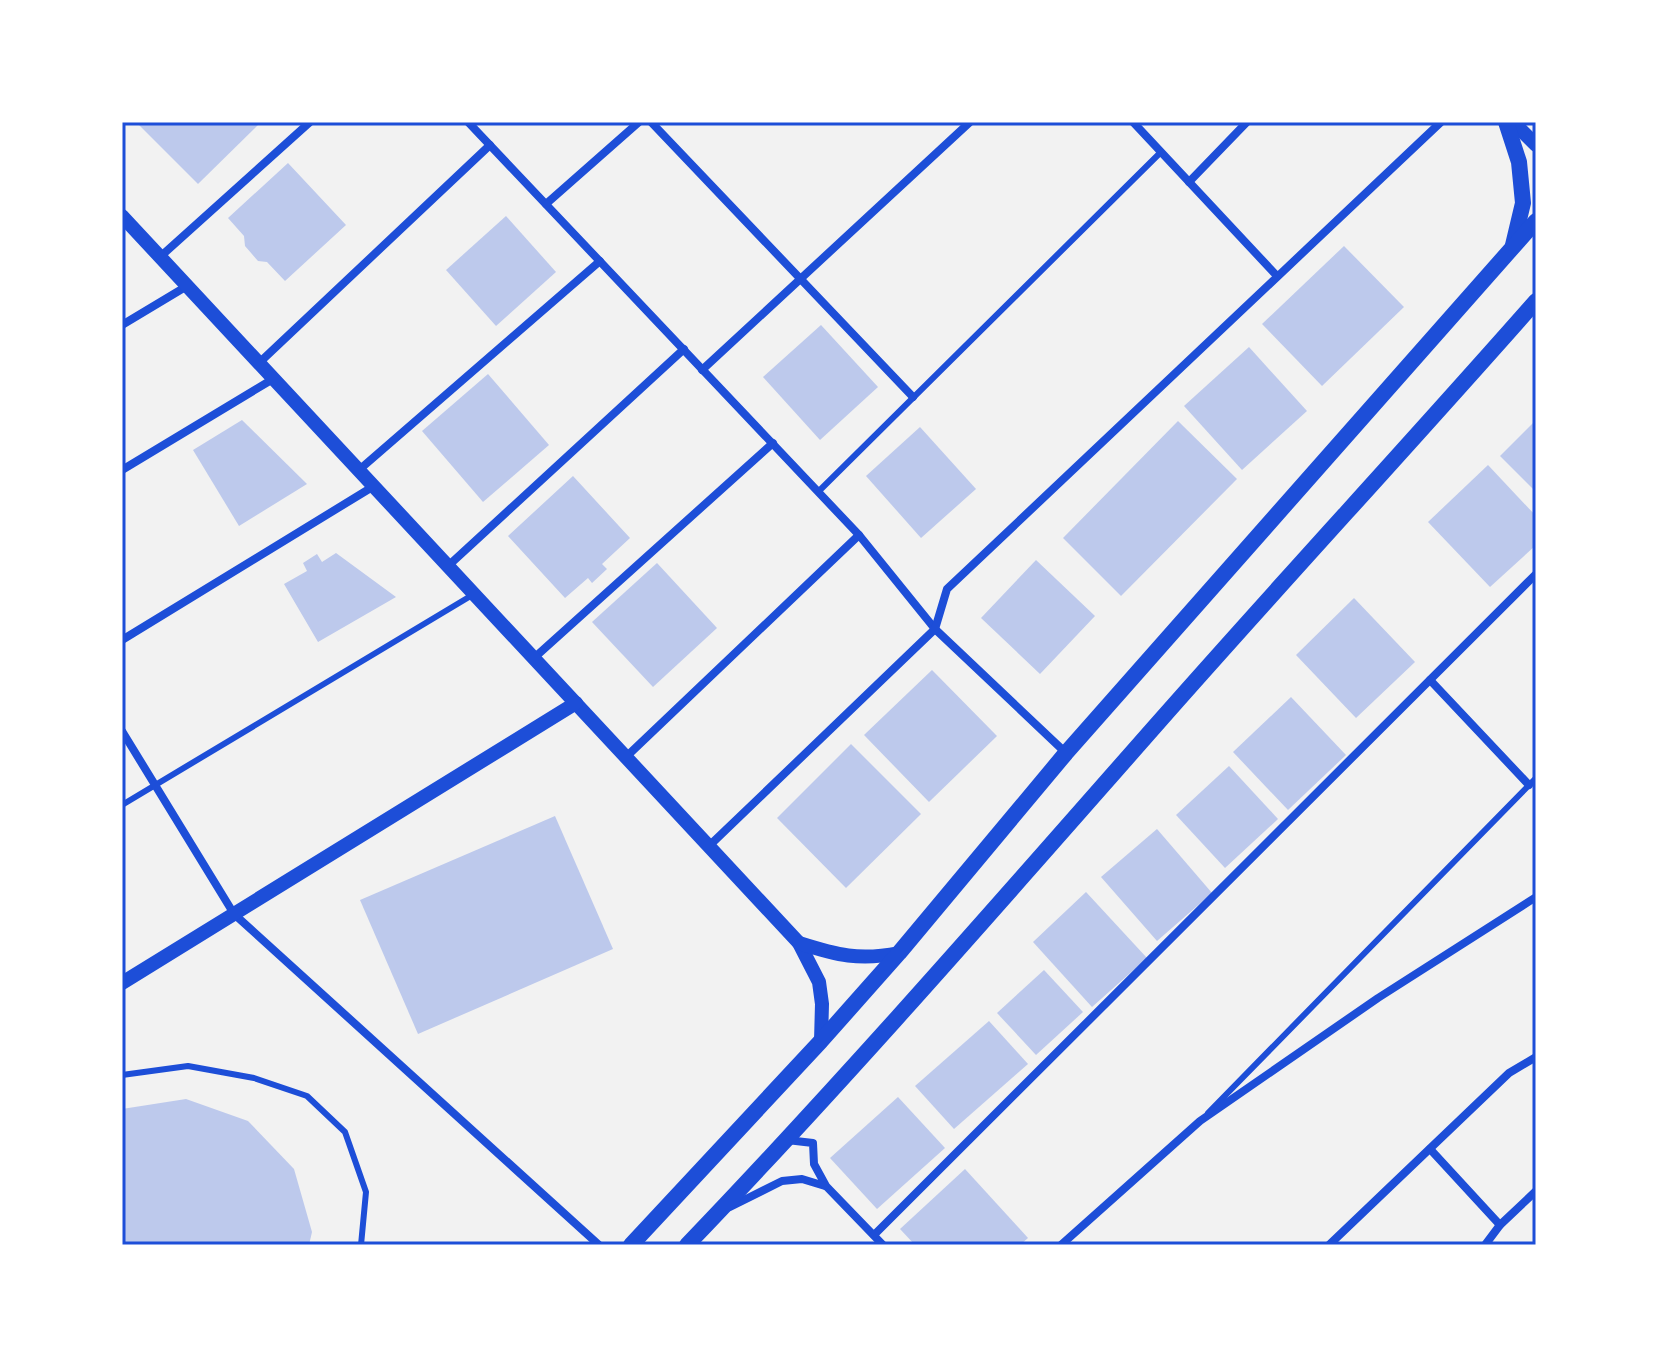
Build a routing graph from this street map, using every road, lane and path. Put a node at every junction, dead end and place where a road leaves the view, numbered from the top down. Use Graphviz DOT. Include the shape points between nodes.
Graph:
graph roads {
  1 [pos="310,122"];
  2 [pos="468,122"];
  3 [pos="639,122"];
  4 [pos="651,122"];
  5 [pos="970,122"];
  6 [pos="1133,122"];
  7 [pos="1247,122"];
  8 [pos="1441,122"];
  9 [pos="1506,122"];
  10 [pos="1513,122"];
  11 [pos="490,145"];
  12 [pos="1536,145"];
  13 [pos="1161,152"];
  14 [pos="1189,182"];
  15 [pos="546,204"];
  16 [pos="122,216"];
  17 [pos="1536,221"];
  18 [pos="1513,249"];
  19 [pos="160,257"];
  20 [pos="600,261"];
  21 [pos="1277,276"];
  22 [pos="801,279"];
  23 [pos="187,286"];
  24 [pos="1536,301"];
  25 [pos="1530,312"];
  26 [pos="122,325"];
  27 [pos="684,349"];
  28 [pos="259,363"];
  29 [pos="702,370"];
  30 [pos="273,379"];
  31 [pos="913,397"];
  32 [pos="773,443"];
  33 [pos="122,470"];
  34 [pos="359,470"];
  35 [pos="374,486"];
  36 [pos="818,492"];
  37 [pos="859,535"];
  38 [pos="448,566"];
  39 [pos="1536,574"];
  40 [pos="474,594"];
  41 [pos="935,629"];
  42 [pos="122,640"];
  43 [pos="534,658"];
  44 [pos="1430,680"];
  45 [pos="576,703"];
  46 [pos="122,731"];
  47 [pos="1066,753"];
  48 [pos="626,757"];
  49 [pos="1536,778"];
  50 [pos="155,785"];
  51 [pos="1529,785"];
  52 [pos="122,805"];
  53 [pos="709,846"];
  54 [pos="1536,897"];
  55 [pos="234,914"];
  56 [pos="799,943"];
  57 [pos="899,953"];
  58 [pos="122,983"];
  59 [pos="821,1041"];
  60 [pos="1536,1057"];
  61 [pos="122,1075"];
  62 [pos="1200,1121"];
  63 [pos="786,1140"];
  64 [pos="1430,1149"];
  65 [pos="826,1186"];
  66 [pos="1536,1191"];
  67 [pos="715,1215"];
  68 [pos="1500,1225"];
  69 [pos="874,1235"];
  70 [pos="693,1242"];
  71 [pos="361,1245"];
  72 [pos="599,1245"];
  73 [pos="631,1245"];
  74 [pos="883,1245"];
  75 [pos="1061,1245"];
  76 [pos="1329,1245"];
  77 [pos="1485,1245"];
  1 -- 19 [label="street"];
  2 -- 11 [label="street"];
  3 -- 15 [label="street"];
  4 -- 22 [label="street"];
  5 -- 22 [label="street"];
  6 -- 13 [label="street"];
  7 -- 14 [label="street"];
  8 -- 21 [label="street"];
  9 -- 18 [label="main road" via="1519,162 1523,203"];
  10 -- 12 [label="street"];
  11 -- 15 [label="street"];
  11 -- 28 [label="street"];
  13 -- 14 [label="street"];
  13 -- 31 [label="lane"];
  14 -- 21 [label="street"];
  15 -- 20 [label="street"];
  16 -- 19 [label="street"];
  17 -- 18 [label="main road"];
  18 -- 47 [label="main road"];
  19 -- 23 [label="street"];
  20 -- 27 [label="street"];
  20 -- 34 [label="street"];
  21 -- 41 [label="street" via="947,589"];
  22 -- 29 [label="street"];
  22 -- 31 [label="street"];
  23 -- 26 [label="street"];
  23 -- 28 [label="street"];
  24 -- 25 [label="main road"];
  25 -- 63 [label="main road"];
  27 -- 29 [label="street"];
  27 -- 38 [label="street"];
  28 -- 30 [label="street"];
  29 -- 32 [label="street"];
  30 -- 33 [label="street"];
  30 -- 34 [label="street"];
  31 -- 36 [label="lane"];
  32 -- 36 [label="street"];
  32 -- 43 [label="street"];
  34 -- 35 [label="street"];
  35 -- 38 [label="street"];
  35 -- 42 [label="street"];
  36 -- 37 [label="street"];
  37 -- 41 [label="street"];
  37 -- 48 [label="street"];
  38 -- 40 [label="street"];
  39 -- 44 [label="street"];
  40 -- 43 [label="street"];
  40 -- 50 [label="lane"];
  41 -- 47 [label="street"];
  41 -- 53 [label="street"];
  43 -- 45 [label="street"];
  44 -- 51 [label="street"];
  44 -- 69 [label="street"];
  45 -- 48 [label="street"];
  45 -- 55 [label="street"];
  46 -- 50 [label="street"];
  47 -- 57 [label="main road"];
  48 -- 53 [label="street"];
  49 -- 51 [label="lane"];
  50 -- 52 [label="lane"];
  50 -- 55 [label="street"];
  51 -- 62 [label="lane"];
  53 -- 56 [label="street"];
  54 -- 62 [label="street"];
  55 -- 58 [label="street"];
  55 -- 72 [label="street"];
  56 -- 57 [label="street" via="844,957"];
  56 -- 59 [label="street" via="819,982"];
  57 -- 59 [label="main road"];
  59 -- 73 [label="main road"];
  60 -- 64 [label="street" via="1509,1073"];
  61 -- 71 [label="lane" via="188,1066 254,1078 307,1096 345,1132 366,1192"];
  62 -- 75 [label="street"];
  63 -- 65 [label="street" via="813,1143 814,1164"];
  63 -- 67 [label="main road"];
  64 -- 68 [label="street"];
  64 -- 76 [label="street"];
  65 -- 67 [label="street" via="802,1179 782,1181"];
  65 -- 69 [label="street"];
  66 -- 68 [label="street"];
  67 -- 70 [label="main road"];
  68 -- 77 [label="street"];
  69 -- 74 [label="street"];
}
